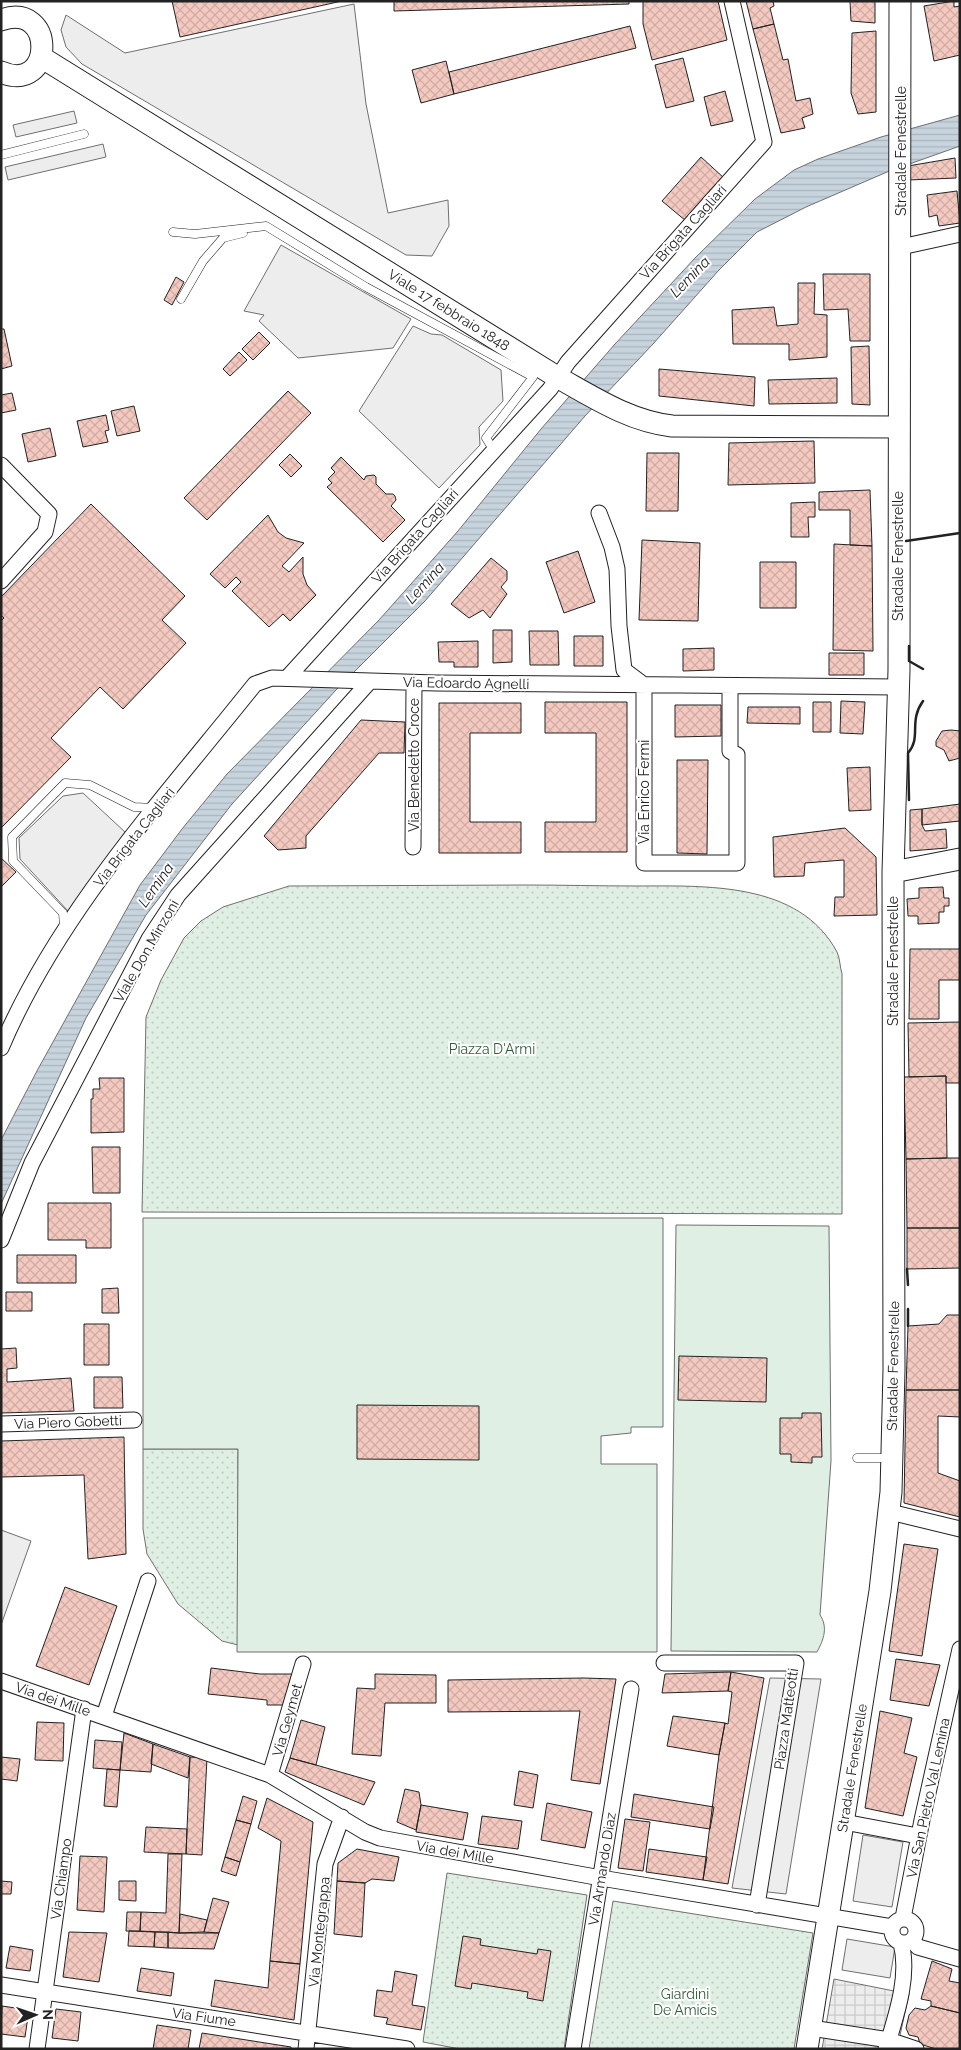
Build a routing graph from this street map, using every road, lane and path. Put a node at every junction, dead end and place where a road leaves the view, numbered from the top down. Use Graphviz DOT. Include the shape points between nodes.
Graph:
graph roads {
  1 [pos="732,1"];
  2 [pos="900,1"];
  3 [pos="1,20"];
  4 [pos="41,57"];
  5 [pos="2,74"];
  6 [pos="84,134"];
  7 [pos="1,155"];
  8 [pos="266,226"];
  9 [pos="173,232"];
  10 [pos="960,234"];
  11 [pos="901,247"];
  12 [pos="181,299"];
  13 [pos="563,381"];
  14 [pos="899,427"];
  15 [pos="493,449"];
  16 [pos="1,465"];
  17 [pos="599,513"];
  18 [pos="1,581"];
  19 [pos="287,678"];
  20 [pos="370,681"];
  21 [pos="414,683"];
  22 [pos="644,685"];
  23 [pos="730,686"];
  24 [pos="898,687"];
  25 [pos="156,808"];
  26 [pos="413,848"];
  27 [pos="960,859"];
  28 [pos="893,872"];
  29 [pos="64,930"];
  30 [pos="1,1048"];
  31 [pos="1,1240"];
  32 [pos="134,1420"];
  33 [pos="1,1424"];
  34 [pos="857,1458"];
  35 [pos="892,1458"];
  36 [pos="890,1512"];
  37 [pos="960,1529"];
  38 [pos="148,1581"];
  39 [pos="960,1649"];
  40 [pos="664,1663"];
  41 [pos="303,1664"];
  42 [pos="1,1681"];
  43 [pos="631,1689"];
  44 [pos="84,1709"];
  45 [pos="104,1716"];
  46 [pos="270,1775"];
  47 [pos="342,1817"];
  48 [pos="844,1822"];
  49 [pos="918,1836"];
  50 [pos="601,1878"];
  51 [pos="758,1905"];
  52 [pos="829,1916"];
  53 [pos="898,1922"];
  54 [pos="907,1941"];
  55 [pos="960,1959"];
  56 [pos="1,1985"];
  57 [pos="44,1992"];
  58 [pos="308,2032"];
  59 [pos="809,2038"];
  60 [pos="888,2045"];
  61 [pos="37,2049"];
  62 [pos="306,2049"];
  63 [pos="407,2049"];
  64 [pos="573,2049"];
  65 [pos="916,2049"];
  1 -- 13 [label="street, Via Brigata Cagliari" via="764,142"];
  2 -- 11 [label="main road, Stradale Fenestrelle"];
  3 -- 4 [label="main road" via="16,16 33,23 43,39"];
  4 -- 5 [label="main road" via="36,65 21,74"];
  4 -- 13 [label="main road, Viale 17 febbraio 1848"];
  6 -- 7 [label="lane"];
  8 -- 9 [label="lane" via="195,234"];
  8 -- 12 [label="lane" via="223,238 203,261"];
  8 -- 15 [label="lane" via="366,287 533,377 486,438"];
  10 -- 11 [label="street"];
  11 -- 14 [label="main road, Stradale Fenestrelle"];
  13 -- 14 [label="main road, Viale 17 febbraio 1848" via="608,406 640,419 672,426"];
  13 -- 15 [label="street, Via Brigata Cagliari" via="550,390"];
  14 -- 24 [label="main road, Stradale Fenestrelle"];
  15 -- 19 [label="street, Via Brigata Cagliari"];
  16 -- 18 [label="street" via="49,514 45,532"];
  17 -- 22 [label="street" via="617,569 624,670"];
  19 -- 20 [label="street, Via Edoardo Agnelli"];
  19 -- 25 [label="street, Via Brigata Cagliari" via="272,678 255,684"];
  20 -- 21 [label="street, Via Edoardo Agnelli"];
  20 -- 31 [label="street, Viale Don Minzoni" via="178,895 149,939 41,1146"];
  21 -- 22 [label="street, Via Edoardo Agnelli"];
  21 -- 26 [label="street, Via Benedetto Croce"];
  22 -- 23 [label="street, Via Edoardo Agnelli"];
  22 -- 23 [label="street, Via Enrico Fermi" via="644,863 738,864 737,755 730,751"];
  23 -- 24 [label="street, Via Edoardo Agnelli"];
  24 -- 28 [label="main road, Stradale Fenestrelle"];
  25 -- 29 [label="street, Via Brigata Cagliari"];
  25 -- 29 [label="lane" via="134,807 90,785 65,783 12,838 13,861 63,913"];
  27 -- 28 [label="main road"];
  28 -- 35 [label="main road, Stradale Fenestrelle"];
  29 -- 30 [label="street, Via Brigata Cagliari" via="42,965"];
  32 -- 33 [label="street, Via Piero Gobetti"];
  34 -- 35 [label="lane"];
  35 -- 36 [label="main road, Stradale Fenestrelle"];
  36 -- 37 [label="street"];
  36 -- 48 [label="main road, Stradale Fenestrelle"];
  38 -- 45 [label="street, Via dei Mille"];
  39 -- 49 [label="street, Via San Pietro Val Lemina"];
  40 -- 51 [label="street, Piazza Matteotti" via="796,1662"];
  41 -- 46 [label="street, Via Geymet"];
  42 -- 44 [label="street, Via dei Mille"];
  43 -- 50 [label="street, Via Armando Diaz"];
  44 -- 45 [label="street, Via dei Mille"];
  44 -- 57 [label="street, Via Chiampo"];
  45 -- 46 [label="street, Via dei Mille"];
  46 -- 47 [label="street, Via dei Mille"];
  47 -- 50 [label="street, Via dei Mille" via="365,1832 400,1843"];
  47 -- 58 [label="street, Via Montegrappa" via="325,1864"];
  48 -- 49 [label="street"];
  48 -- 52 [label="main road, Stradale Fenestrelle"];
  49 -- 53 [label="street, Via San Pietro Val Lemina"];
  50 -- 51 [label="street, Via dei Mille"];
  50 -- 64 [label="street, Via Armando Diaz"];
  51 -- 52 [label="street, Via dei Mille"];
  52 -- 53 [label="street, Via dei Mille"];
  52 -- 59 [label="main road, Stradale Fenestrelle"];
  53 -- 54 [label="street" via="895,1939"];
  53 -- 54 [label="street" via="911,1920 916,1926 916,1934"];
  54 -- 55 [label="street"];
  54 -- 60 [label="street" via="903,1986"];
  56 -- 57 [label="street, Via Fiume"];
  57 -- 58 [label="street, Via Fiume"];
  57 -- 61 [label="street, Via Chiampo"];
  58 -- 62 [label="street, Via Montegrappa"];
  58 -- 63 [label="street, Via Fiume"];
  59 -- 60 [label="street"];
  60 -- 65 [label="street"];
}
